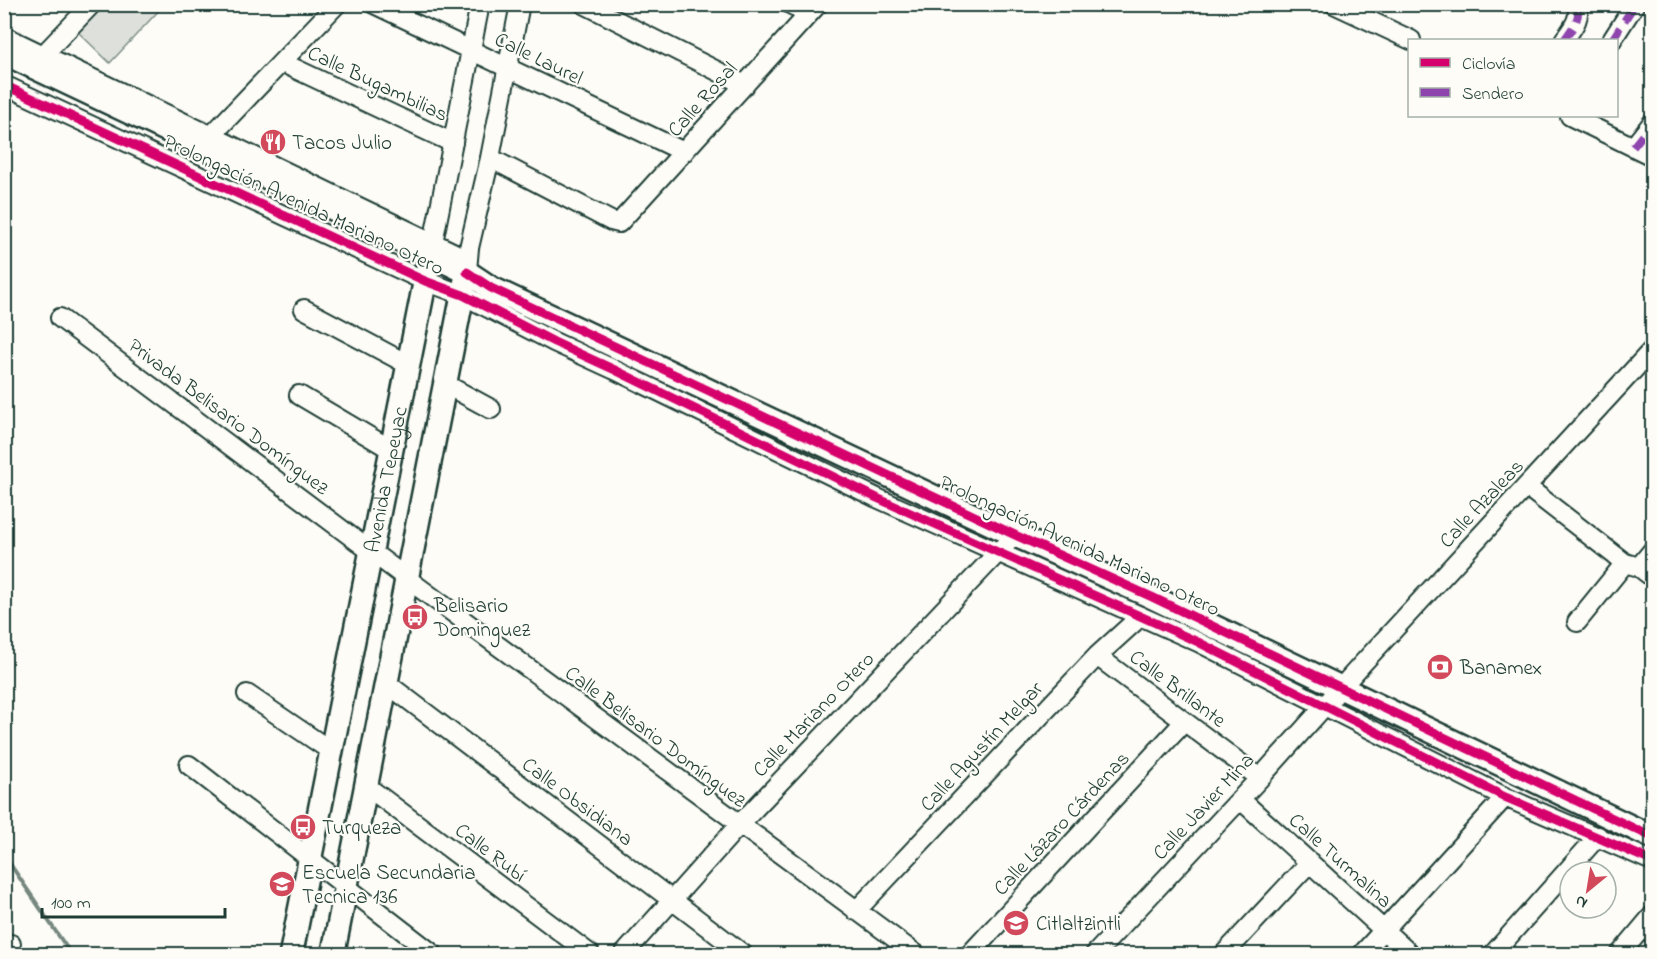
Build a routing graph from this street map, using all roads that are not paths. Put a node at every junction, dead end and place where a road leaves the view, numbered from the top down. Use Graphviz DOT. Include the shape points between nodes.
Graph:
graph roads {
  1 [pos="92,4"];
  2 [pos="337,4"];
  3 [pos="374,4"];
  4 [pos="480,4"];
  5 [pos="520,4"];
  6 [pos="584,4"];
  7 [pos="790,4"];
  8 [pos="1576,4"];
  9 [pos="1635,4"];
  10 [pos="1334,5"];
  11 [pos="813,9"];
  12 [pos="4,36"];
  13 [pos="1409,39"];
  14 [pos="1565,39"];
  15 [pos="1613,39"];
  16 [pos="471,51"];
  17 [pos="4,53"];
  18 [pos="43,55"];
  19 [pos="283,63"];
  20 [pos="507,68"];
  21 [pos="4,69"];
  22 [pos="4,85"];
  23 [pos="745,85"];
  24 [pos="1572,117"];
  25 [pos="1653,123"];
  26 [pos="212,135"];
  27 [pos="453,143"];
  28 [pos="1633,147"];
  29 [pos="684,152"];
  30 [pos="1653,156"];
  31 [pos="490,158"];
  32 [pos="429,262"];
  33 [pos="465,278"];
  34 [pos="304,309"];
  35 [pos="60,318"];
  36 [pos="1650,358"];
  37 [pos="409,365"];
  38 [pos="445,384"];
  39 [pos="299,395"];
  40 [pos="491,409"];
  41 [pos="392,450"];
  42 [pos="1527,487"];
  43 [pos="1015,535"];
  44 [pos="372,551"];
  45 [pos="1653,551"];
  46 [pos="999,552"];
  47 [pos="1639,569"];
  48 [pos="406,577"];
  49 [pos="1142,616"];
  50 [pos="1577,622"];
  51 [pos="1097,656"];
  52 [pos="386,682"];
  53 [pos="1341,687"];
  54 [pos="247,694"];
  55 [pos="1325,706"];
  56 [pos="1184,722"];
  57 [pos="331,751"];
  58 [pos="189,765"];
  59 [pos="1260,778"];
  60 [pos="365,784"];
  61 [pos="1554,790"];
  62 [pos="1505,797"];
  63 [pos="1240,799"];
  64 [pos="1542,812"];
  65 [pos="739,825"];
  66 [pos="1598,836"];
  67 [pos="1653,837"];
  68 [pos="311,860"];
  69 [pos="1653,861"];
  70 [pos="1310,862"];
  71 [pos="345,887"];
  72 [pos="671,900"];
  73 [pos="856,911"];
  74 [pos="1653,916"];
  75 [pos="1384,931"];
  76 [pos="291,954"];
  77 [pos="333,954"];
  78 [pos="433,954"];
  79 [pos="590,954"];
  80 [pos="624,954"];
  81 [pos="743,954"];
  82 [pos="916,954"];
  83 [pos="970,954"];
  84 [pos="1095,954"];
  85 [pos="1224,954"];
  86 [pos="1362,954"];
  87 [pos="1410,954"];
  88 [pos="1493,954"];
  89 [pos="1620,954"];
  1 -- 18 [label="street"];
  2 -- 19 [label="street"];
  3 -- 16 [label="street, Calle Laurel"];
  4 -- 16 [label="street, Avenida Tepeyac"];
  5 -- 20 [label="street, Avenida Tepeyac"];
  6 -- 23 [label="street"];
  7 -- 11 [label="street"];
  8 -- 14 [label="street" via="1578,18"];
  9 -- 15 [label="street"];
  10 -- 13 [label="street"];
  11 -- 23 [label="street, Calle Rosal"];
  12 -- 18 [label="street, Prolongación Avenida Mariano Otero"];
  16 -- 20 [label="street, Calle Laurel"];
  16 -- 27 [label="street, Avenida Tepeyac"];
  17 -- 32 [label="main road, Prolongación Avenida Mariano Otero"];
  18 -- 26 [label="street, Prolongación Avenida Mariano Otero"];
  19 -- 26 [label="street"];
  19 -- 27 [label="street, Calle Bugambilias"];
  20 -- 29 [label="street, Calle Laurel"];
  20 -- 31 [label="street, Avenida Tepeyac"];
  21 -- 32 [label="main road, Prolongación Avenida Mariano Otero"];
  22 -- 32 [label="street, Prolongación Avenida Mariano Otero"];
  23 -- 29 [label="street, Calle Rosal"];
  24 -- 28 [label="street"];
  25 -- 28 [label="street"];
  26 -- 32 [label="street, Prolongación Avenida Mariano Otero"];
  27 -- 32 [label="street, Avenida Tepeyac"];
  28 -- 30 [label="street"];
  29 -- 31 [label="street, Calle Rosal" via="619,223"];
  31 -- 33 [label="street, Avenida Tepeyac"];
  32 -- 33 [label="main road, Prolongación Avenida Mariano Otero"];
  32 -- 37 [label="main road, Avenida Tepeyac"];
  33 -- 38 [label="main road, Avenida Tepeyac"];
  33 -- 43 [label="main road, Prolongación Avenida Mariano Otero"];
  33 -- 46 [label="street, Prolongación Avenida Mariano Otero" via="554,342 877,498"];
  34 -- 37 [label="street"];
  35 -- 44 [label="street, Privada Belisario Domínguez"];
  36 -- 42 [label="street, Calle Azaleas"];
  37 -- 41 [label="main road, Avenida Tepeyac"];
  38 -- 40 [label="street"];
  38 -- 48 [label="main road, Avenida Tepeyac"];
  39 -- 41 [label="street"];
  41 -- 44 [label="main road, Avenida Tepeyac"];
  42 -- 47 [label="street"];
  42 -- 53 [label="street, Calle Azaleas"];
  43 -- 46 [label="street, Calle Mariano Otero"];
  43 -- 53 [label="main road, Prolongación Avenida Mariano Otero"];
  44 -- 48 [label="street, Calle Belisario Domínguez"];
  44 -- 57 [label="main road, Avenida Tepeyac"];
  45 -- 47 [label="street"];
  46 -- 49 [label="street, Prolongación Avenida Mariano Otero"];
  46 -- 65 [label="street, Calle Mariano Otero"];
  47 -- 50 [label="street"];
  48 -- 52 [label="main road, Avenida Tepeyac"];
  48 -- 65 [label="street, Calle Belisario Domínguez"];
  49 -- 51 [label="street, Calle Agustín Melgar"];
  49 -- 55 [label="street, Prolongación Avenida Mariano Otero"];
  51 -- 56 [label="street, Calle Brillante"];
  51 -- 73 [label="street, Calle Agustín Melgar"];
  52 -- 60 [label="main road, Avenida Tepeyac"];
  52 -- 72 [label="street, Calle Obsidiana"];
  53 -- 55 [label="street, Calle Javier Mina"];
  53 -- 61 [label="main road, Prolongación Avenida Mariano Otero"];
  54 -- 57 [label="street"];
  55 -- 59 [label="street, Calle Javier Mina"];
  55 -- 62 [label="street, Prolongación Avenida Mariano Otero"];
  56 -- 59 [label="street, Calle Brillante"];
  56 -- 83 [label="street, Calle Lázaro Cárdenas"];
  57 -- 68 [label="main road, Avenida Tepeyac"];
  58 -- 68 [label="street"];
  59 -- 63 [label="street, Calle Javier Mina"];
  60 -- 71 [label="main road, Avenida Tepeyac"];
  60 -- 79 [label="street, Calle Rubí"];
  61 -- 64 [label="street"];
  61 -- 67 [label="main road, Prolongación Avenida Mariano Otero"];
  62 -- 64 [label="street, Prolongación Avenida Mariano Otero"];
  62 -- 75 [label="street"];
  63 -- 70 [label="street, Calle Turmalina"];
  63 -- 84 [label="street, Calle Javier Mina"];
  64 -- 66 [label="street, Prolongación Avenida Mariano Otero"];
  65 -- 72 [label="street, Calle Mariano Otero"];
  65 -- 73 [label="street, Calle Belisario Domínguez"];
  66 -- 69 [label="street, Prolongación Avenida Mariano Otero"];
  66 -- 88 [label="street"];
  68 -- 71 [label="street"];
  68 -- 76 [label="main road, Avenida Tepeyac"];
  70 -- 75 [label="street, Calle Turmalina"];
  70 -- 85 [label="street"];
  71 -- 77 [label="main road, Avenida Tepeyac"];
  71 -- 78 [label="street"];
  72 -- 80 [label="street, Calle Mariano Otero"];
  72 -- 81 [label="street, Calle Obsidiana"];
  73 -- 82 [label="street, Calle Belisario Domínguez"];
  74 -- 89 [label="street"];
  75 -- 86 [label="street"];
  75 -- 87 [label="street, Calle Turmalina"];
}
